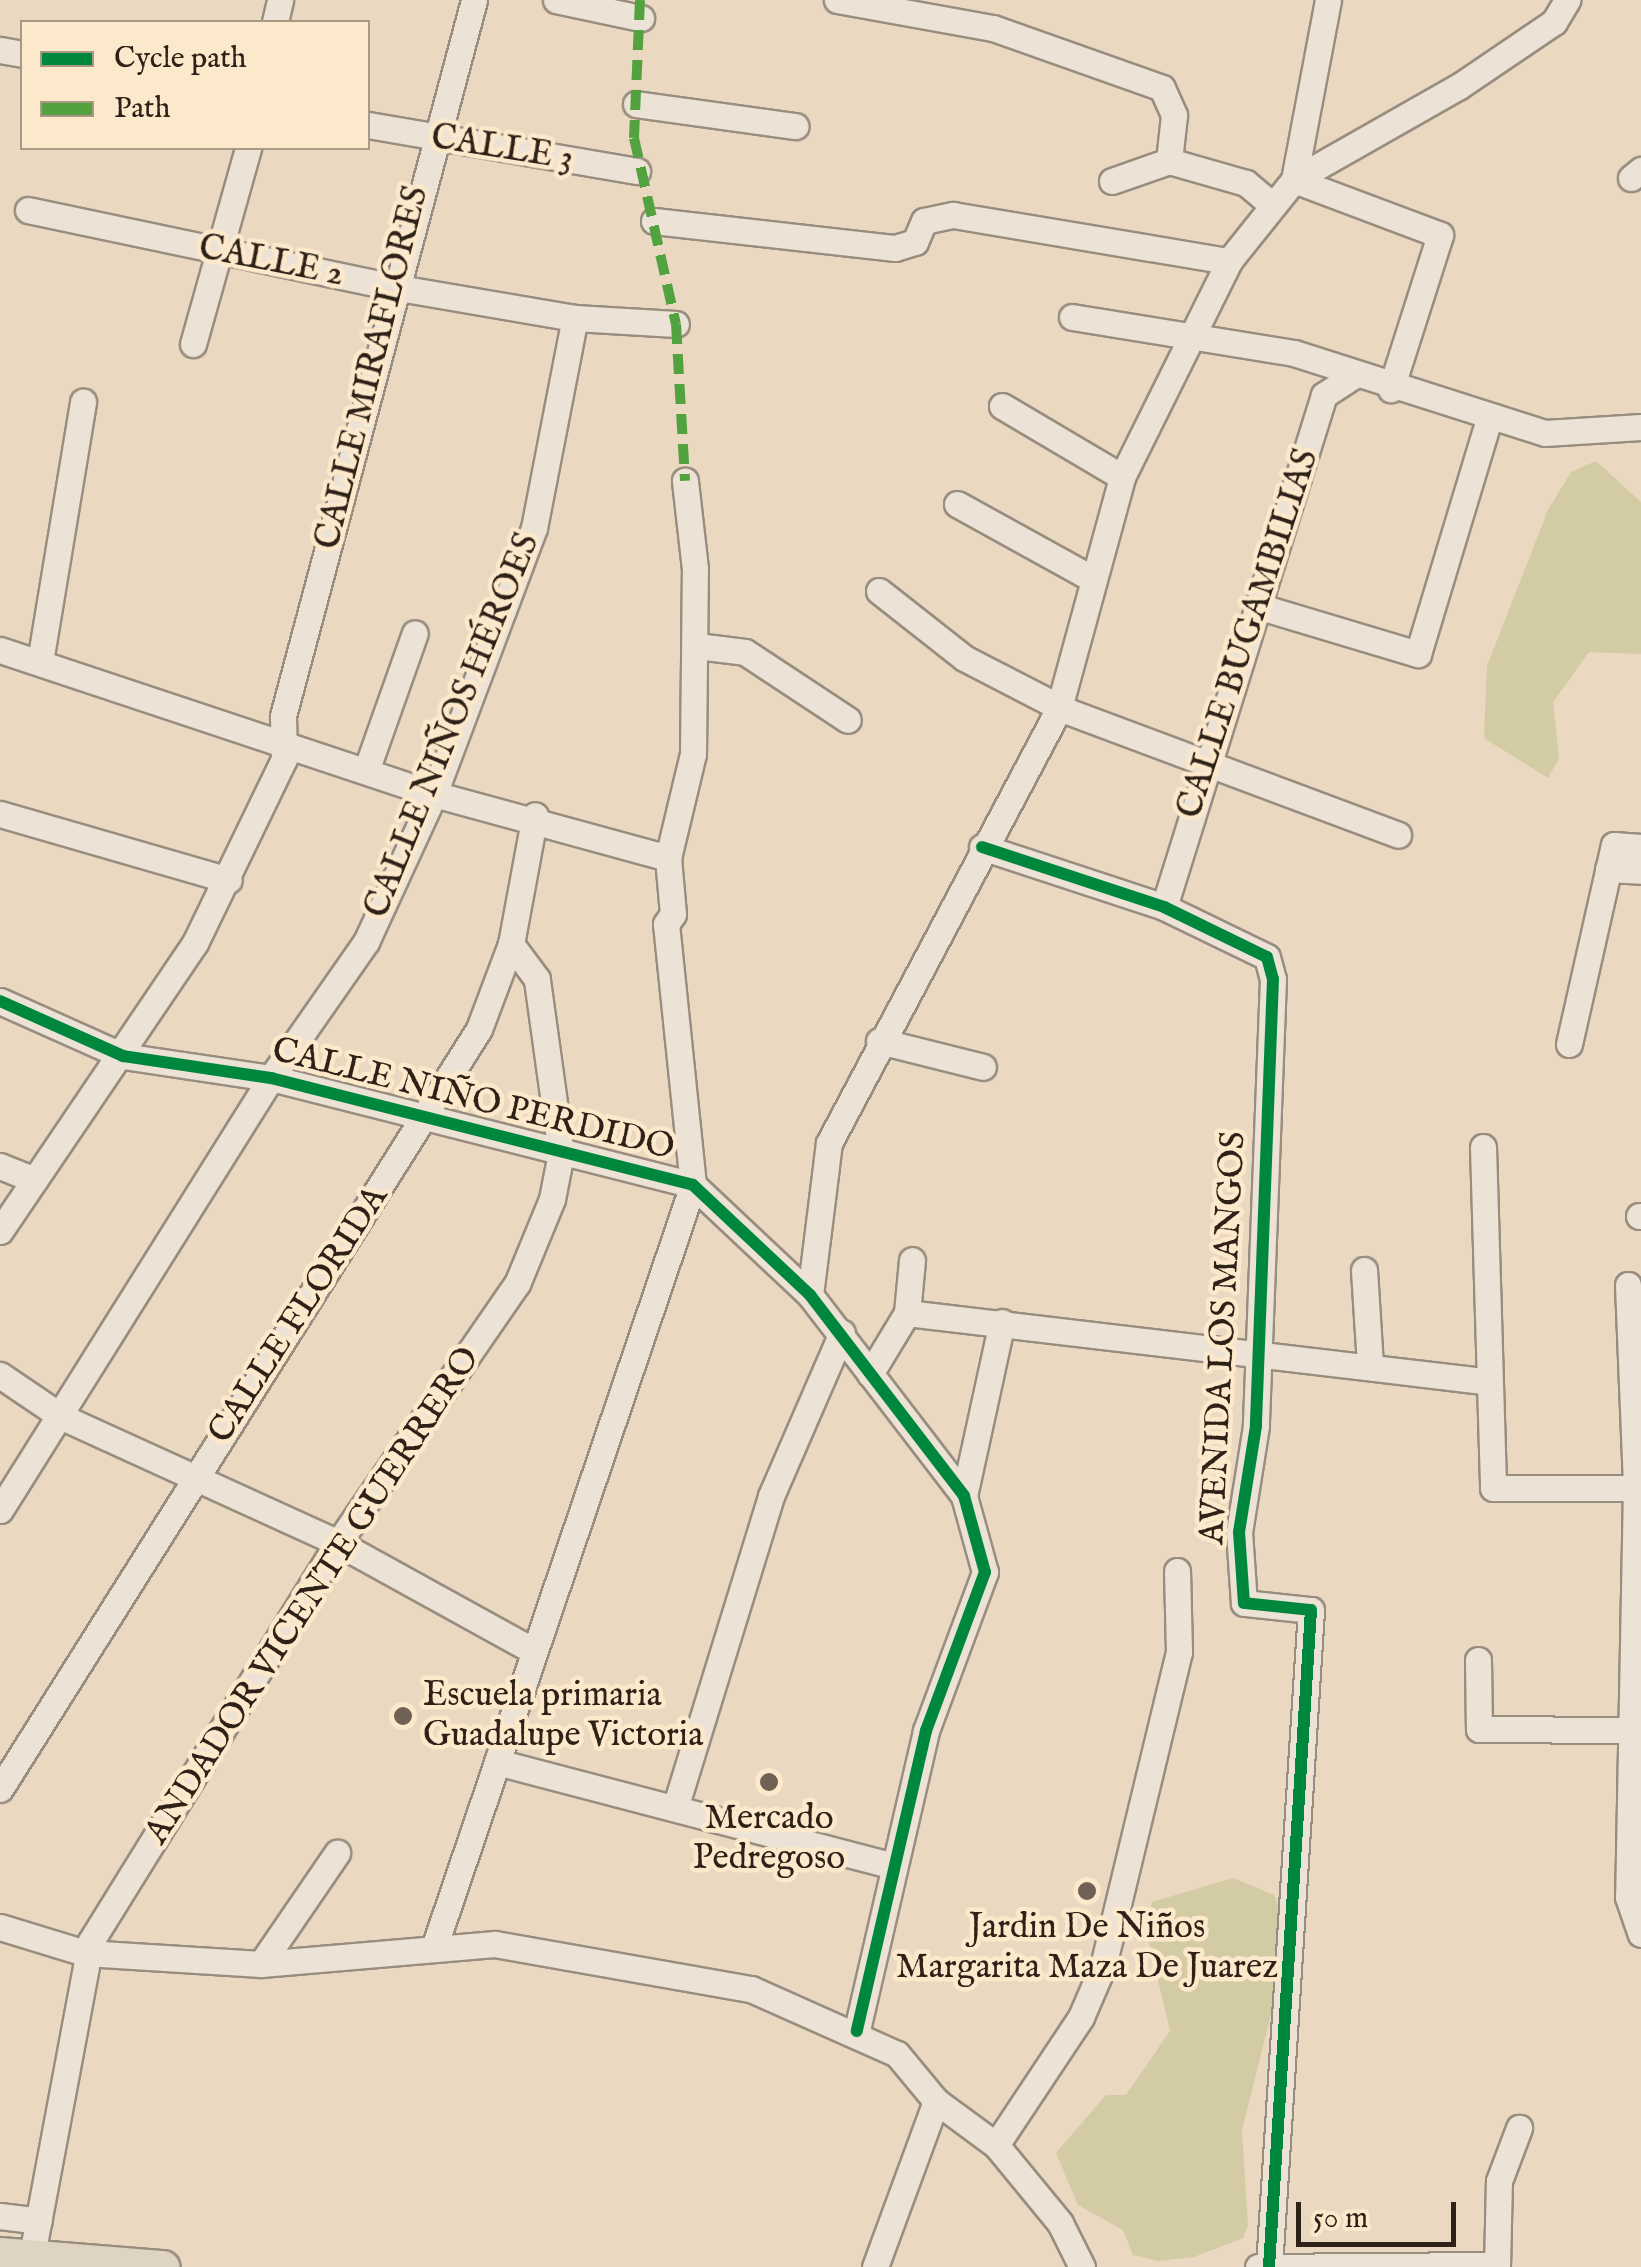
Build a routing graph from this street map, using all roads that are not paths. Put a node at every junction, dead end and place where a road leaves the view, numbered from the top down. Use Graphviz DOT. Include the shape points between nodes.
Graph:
graph roads {
  1 [pos="474,0"];
  2 [pos="556,0"];
  3 [pos="837,0"];
  4 [pos="1328,0"];
  5 [pos="1567,0"];
  6 [pos="641,18"];
  7 [pos="636,104"];
  8 [pos="370,125"];
  9 [pos="796,126"];
  10 [pos="432,138"];
  11 [pos="247,150"];
  12 [pos="1168,162"];
  13 [pos="637,171"];
  14 [pos="1294,180"];
  15 [pos="1112,182"];
  16 [pos="1272,205"];
  17 [pos="28,210"];
  18 [pos="654,222"];
  19 [pos="217,252"];
  20 [pos="1229,260"];
  21 [pos="393,287"];
  22 [pos="1072,317"];
  23 [pos="575,318"];
  24 [pos="676,324"];
  25 [pos="1187,335"];
  26 [pos="193,344"];
  27 [pos="1294,353"];
  28 [pos="1353,376"];
  29 [pos="1391,388"];
  30 [pos="1324,395"];
  31 [pos="83,402"];
  32 [pos="1002,406"];
  33 [pos="1489,419"];
  34 [pos="1641,428"];
  35 [pos="1122,477"];
  36 [pos="685,481"];
  37 [pos="957,504"];
  38 [pos="1091,578"];
  39 [pos="879,591"];
  40 [pos="1261,607"];
  41 [pos="415,633"];
  42 [pos="697,646"];
  43 [pos="0,650"];
  44 [pos="40,662"];
  45 [pos="1058,707"];
  46 [pos="848,720"];
  47 [pos="280,738"];
  48 [pos="1208,763"];
  49 [pos="366,771"];
  50 [pos="434,794"];
  51 [pos="0,814"];
  52 [pos="535,815"];
  53 [pos="1398,836"];
  54 [pos="1641,847"];
  55 [pos="982,848"];
  56 [pos="668,858"];
  57 [pos="1608,869"];
  58 [pos="1641,872"];
  59 [pos="229,880"];
  60 [pos="1164,907"];
  61 [pos="511,944"];
  62 [pos="0,1002"];
  63 [pos="879,1042"];
  64 [pos="1569,1044"];
  65 [pos="123,1056"];
  66 [pos="983,1067"];
  67 [pos="270,1078"];
  68 [pos="427,1115"];
  69 [pos="1483,1147"];
  70 [pos="561,1153"];
  71 [pos="0,1166"];
  72 [pos="34,1180"];
  73 [pos="694,1186"];
  74 [pos="0,1231"];
  75 [pos="912,1260"];
  76 [pos="1364,1270"];
  77 [pos="1628,1285"];
  78 [pos="810,1294"];
  79 [pos="907,1313"];
  80 [pos="1002,1322"];
  81 [pos="842,1333"];
  82 [pos="1257,1354"];
  83 [pos="1370,1365"];
  84 [pos="870,1374"];
  85 [pos="0,1375"];
  86 [pos="1484,1381"];
  87 [pos="62,1417"];
  88 [pos="195,1477"];
  89 [pos="1636,1488"];
  90 [pos="964,1496"];
  91 [pos="0,1510"];
  92 [pos="338,1543"];
  93 [pos="1177,1571"];
  94 [pos="534,1651"];
  95 [pos="1478,1660"];
  96 [pos="1634,1730"];
  97 [pos="497,1762"];
  98 [pos="0,1789"];
  99 [pos="676,1805"];
  100 [pos="337,1853"];
  101 [pos="894,1866"];
  102 [pos="0,1926"];
  103 [pos="1641,1934"];
  104 [pos="436,1942"];
  105 [pos="86,1953"];
  106 [pos="261,1964"];
  107 [pos="857,2031"];
  108 [pos="936,2101"];
  109 [pos="1519,2128"];
  110 [pos="996,2145"];
  111 [pos="0,2216"];
  112 [pos="39,2221"];
  113 [pos="16,2255"];
  114 [pos="881,2264"];
  115 [pos="1497,2266"];
  116 [pos="163,2267"];
  117 [pos="1082,2267"];
  118 [pos="1258,2267"];
  119 [pos="1269,2267"];
  1 -- 10 [label="street, CALLE MIRAFLORES"];
  2 -- 6 [label="street"];
  3 -- 12 [label="street" via="993,28 1162,88 1174,115"];
  4 -- 14 [label="street"];
  5 -- 14 [label="street" via="1554,22 1458,88"];
  7 -- 9 [label="street"];
  8 -- 10 [label="street, CALLE 3"];
  10 -- 13 [label="street, CALLE 3"];
  10 -- 21 [label="street, CALLE MIRAFLORES"];
  11 -- 19 [label="street"];
  12 -- 15 [label="street"];
  12 -- 16 [label="street" via="1246,183"];
  14 -- 16 [label="street"];
  14 -- 29 [label="street" via="1440,235"];
  16 -- 20 [label="street"];
  17 -- 19 [label="street, CALLE 2"];
  18 -- 20 [label="street" via="894,248 915,242 924,220 953,215"];
  19 -- 21 [label="street, CALLE 2"];
  19 -- 26 [label="street"];
  20 -- 25 [label="street"];
  21 -- 23 [label="street, CALLE 2"];
  21 -- 47 [label="street, CALLE MIRAFLORES"];
  22 -- 25 [label="street"];
  23 -- 24 [label="street, CALLE 2"];
  23 -- 50 [label="street, CALLE NIÑOS HÉROES" via="534,528"];
  25 -- 27 [label="street"];
  25 -- 35 [label="street"];
  27 -- 28 [label="street"];
  27 -- 30 [label="street"];
  28 -- 29 [label="street"];
  28 -- 30 [label="street"];
  29 -- 33 [label="street"];
  30 -- 40 [label="street, CALLE BUGAMBILIAS"];
  31 -- 44 [label="street"];
  32 -- 35 [label="street"];
  33 -- 34 [label="street" via="1546,433"];
  33 -- 40 [label="street" via="1418,654"];
  35 -- 38 [label="street"];
  36 -- 42 [label="street"];
  37 -- 38 [label="street"];
  38 -- 45 [label="street"];
  39 -- 45 [label="street" via="964,658"];
  40 -- 48 [label="street, CALLE BUGAMBILIAS"];
  41 -- 49 [label="street"];
  42 -- 46 [label="street" via="745,652"];
  42 -- 56 [label="street" via="694,754"];
  43 -- 44 [label="street"];
  44 -- 47 [label="street"];
  45 -- 48 [label="street"];
  45 -- 55 [label="street"];
  47 -- 49 [label="street"];
  47 -- 59 [label="street, CALLE MIRAFLORES" via="284,759"];
  48 -- 53 [label="street"];
  48 -- 60 [label="street, CALLE BUGAMBILIAS"];
  49 -- 50 [label="street"];
  50 -- 52 [label="street"];
  50 -- 67 [label="street, CALLE NIÑOS HÉROES" via="366,942"];
  51 -- 59 [label="street"];
  52 -- 56 [label="street"];
  52 -- 61 [label="street, CALLE FLORIDA"];
  54 -- 57 [label="street" via="1614,844"];
  55 -- 60 [label="street, AVENIDA LOS MANGOS"];
  55 -- 63 [label="street"];
  56 -- 73 [label="street" via="673,914 666,924"];
  57 -- 58 [label="street"];
  57 -- 64 [label="street"];
  59 -- 65 [label="street, CALLE MIRAFLORES"];
  60 -- 82 [label="street, AVENIDA LOS MANGOS" via="1267,957 1274,979"];
  61 -- 68 [label="street, CALLE FLORIDA" via="479,1029"];
  61 -- 70 [label="street, ANDADOR VICENTE GUERRERO" via="536,979"];
  62 -- 65 [label="street, CALLE NIÑO PERDIDO"];
  63 -- 66 [label="street"];
  63 -- 78 [label="street" via="829,1142"];
  65 -- 67 [label="street, CALLE NIÑO PERDIDO"];
  65 -- 72 [label="street, CALLE MIRAFLORES"];
  67 -- 68 [label="street, CALLE NIÑO PERDIDO"];
  67 -- 87 [label="street, CALLE NIÑOS HÉROES"];
  68 -- 70 [label="street, CALLE NIÑO PERDIDO"];
  68 -- 88 [label="street, CALLE FLORIDA"];
  69 -- 86 [label="street"];
  70 -- 73 [label="street, CALLE NIÑO PERDIDO"];
  70 -- 92 [label="street, ANDADOR VICENTE GUERRERO" via="517,1284"];
  71 -- 72 [label="street"];
  72 -- 74 [label="street, CALLE MIRAFLORES"];
  73 -- 78 [label="street, CALLE NIÑO PERDIDO"];
  73 -- 94 [label="street"];
  75 -- 79 [label="street"];
  76 -- 83 [label="street"];
  77 -- 89 [label="street"];
  78 -- 81 [label="street, CALLE NIÑO PERDIDO"];
  79 -- 80 [label="street, AVENIDA LOS MANGOS"];
  79 -- 84 [label="street"];
  80 -- 82 [label="street, AVENIDA LOS MANGOS"];
  80 -- 90 [label="street"];
  81 -- 84 [label="street, CALLE NIÑO PERDIDO"];
  81 -- 99 [label="street" via="771,1496"];
  82 -- 83 [label="street"];
  82 -- 119 [label="street, AVENIDA LOS MANGOS" via="1239,1532 1244,1603 1312,1610"];
  83 -- 86 [label="street"];
  84 -- 90 [label="street, CALLE NIÑO PERDIDO"];
  85 -- 87 [label="street"];
  86 -- 89 [label="street" via="1494,1488"];
  87 -- 88 [label="street"];
  87 -- 91 [label="street, CALLE NIÑOS HÉROES"];
  88 -- 92 [label="street"];
  88 -- 98 [label="street, CALLE FLORIDA"];
  89 -- 96 [label="street"];
  90 -- 101 [label="street, CALLE NIÑO PERDIDO" via="984,1572 926,1731"];
  92 -- 94 [label="street"];
  92 -- 105 [label="street, ANDADOR VICENTE GUERRERO"];
  93 -- 110 [label="street" via="1178,1652 1103,1966 1081,2017"];
  94 -- 97 [label="street"];
  95 -- 96 [label="street" via="1479,1730"];
  96 -- 103 [label="street" via="1628,1897"];
  97 -- 99 [label="street"];
  97 -- 104 [label="street"];
  99 -- 101 [label="street"];
  100 -- 106 [label="street"];
  101 -- 107 [label="street, CALLE NIÑO PERDIDO"];
  102 -- 105 [label="street"];
  104 -- 106 [label="street"];
  104 -- 107 [label="street" via="629,1962 751,1989"];
  105 -- 106 [label="street"];
  105 -- 112 [label="street, ANDADOR VICENTE GUERRERO"];
  107 -- 108 [label="street" via="898,2054"];
  108 -- 110 [label="street"];
  108 -- 114 [label="street"];
  109 -- 115 [label="street" via="1500,2181"];
  110 -- 117 [label="street" via="1060,2222"];
  111 -- 112 [label="street"];
  112 -- 113 [label="street, ANDADOR VICENTE GUERRERO"];
  113 -- 116 [label="main road"];
  115 -- 119 [label="street"];
  118 -- 119 [label="street"];
}
